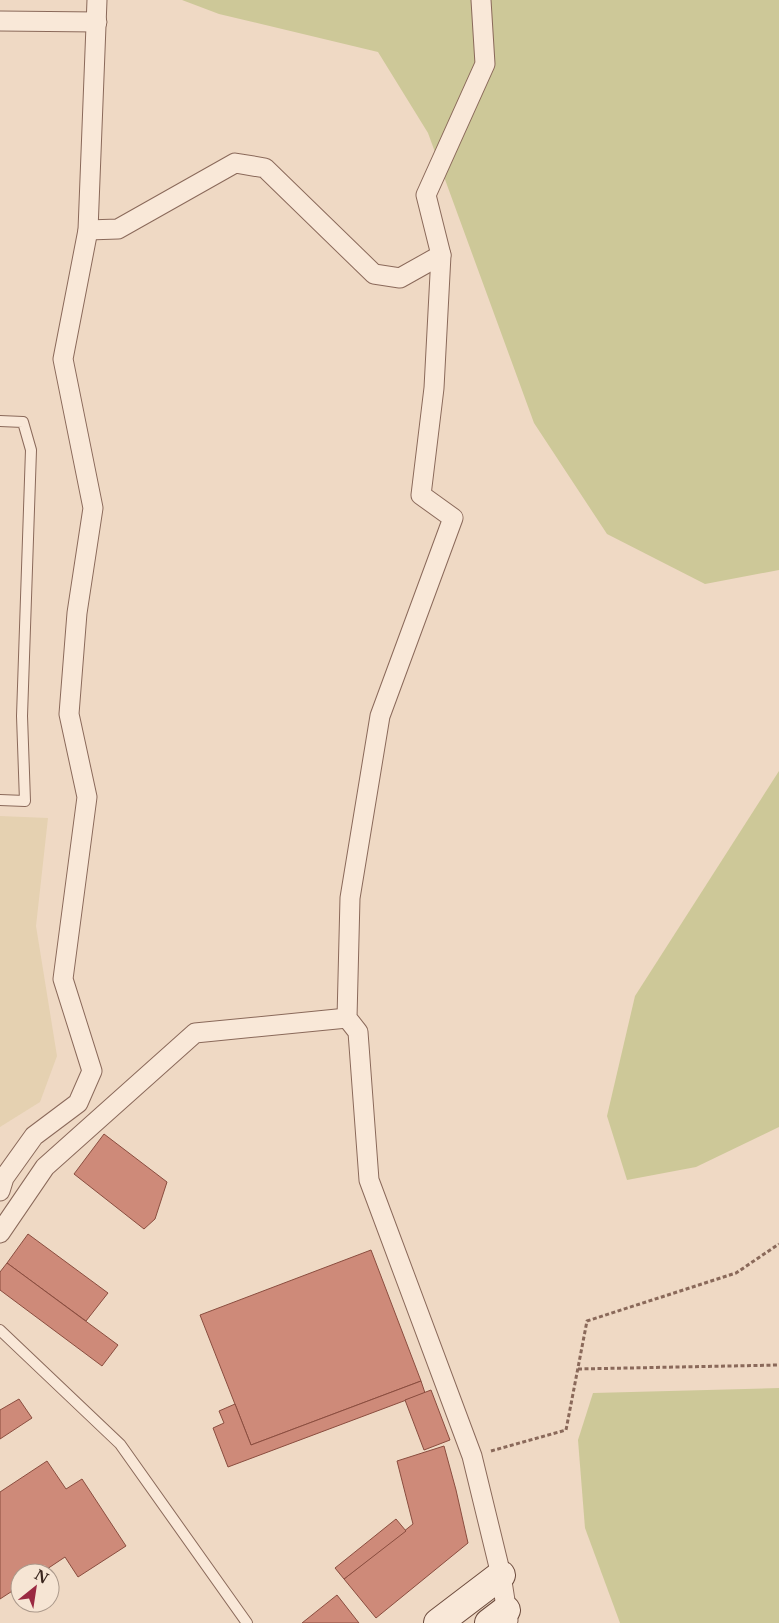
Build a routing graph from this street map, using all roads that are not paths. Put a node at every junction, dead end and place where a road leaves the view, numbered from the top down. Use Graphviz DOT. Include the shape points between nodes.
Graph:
graph roads {
  1 [pos="97,0"];
  2 [pos="481,0"];
  3 [pos="0,21"];
  4 [pos="97,22"];
  5 [pos="88,230"];
  6 [pos="441,255"];
  7 [pos="0,421"];
  8 [pos="0,800"];
  9 [pos="347,1018"];
  10 [pos="0,1191"];
  11 [pos="0,1233"];
  12 [pos="0,1330"];
  13 [pos="501,1575"];
  14 [pos="501,1619"];
  15 [pos="247,1623"];
  16 [pos="438,1623"];
  1 -- 4 [label="street"];
  2 -- 6 [label="street" via="485,64 426,195"];
  3 -- 4 [label="street"];
  4 -- 5 [label="street"];
  5 -- 6 [label="street" via="118,230 235,163 266,168 374,274 400,278"];
  5 -- 10 [label="street" via="63,359 93,508 77,613 69,714 88,797 63,979 92,1072 78,1103 34,1136 4,1178"];
  6 -- 9 [label="street" via="434,388 421,495 453,518 380,716 350,898"];
  7 -- 8 [label="lane" via="23,422 31,450 22,716 25,801"];
  9 -- 11 [label="street" via="195,1033 46,1167"];
  9 -- 13 [label="street" via="358,1032 369,1180 472,1456"];
  12 -- 15 [label="lane" via="120,1444"];
  13 -- 14 [label="street"];
  13 -- 16 [label="street"];
}
